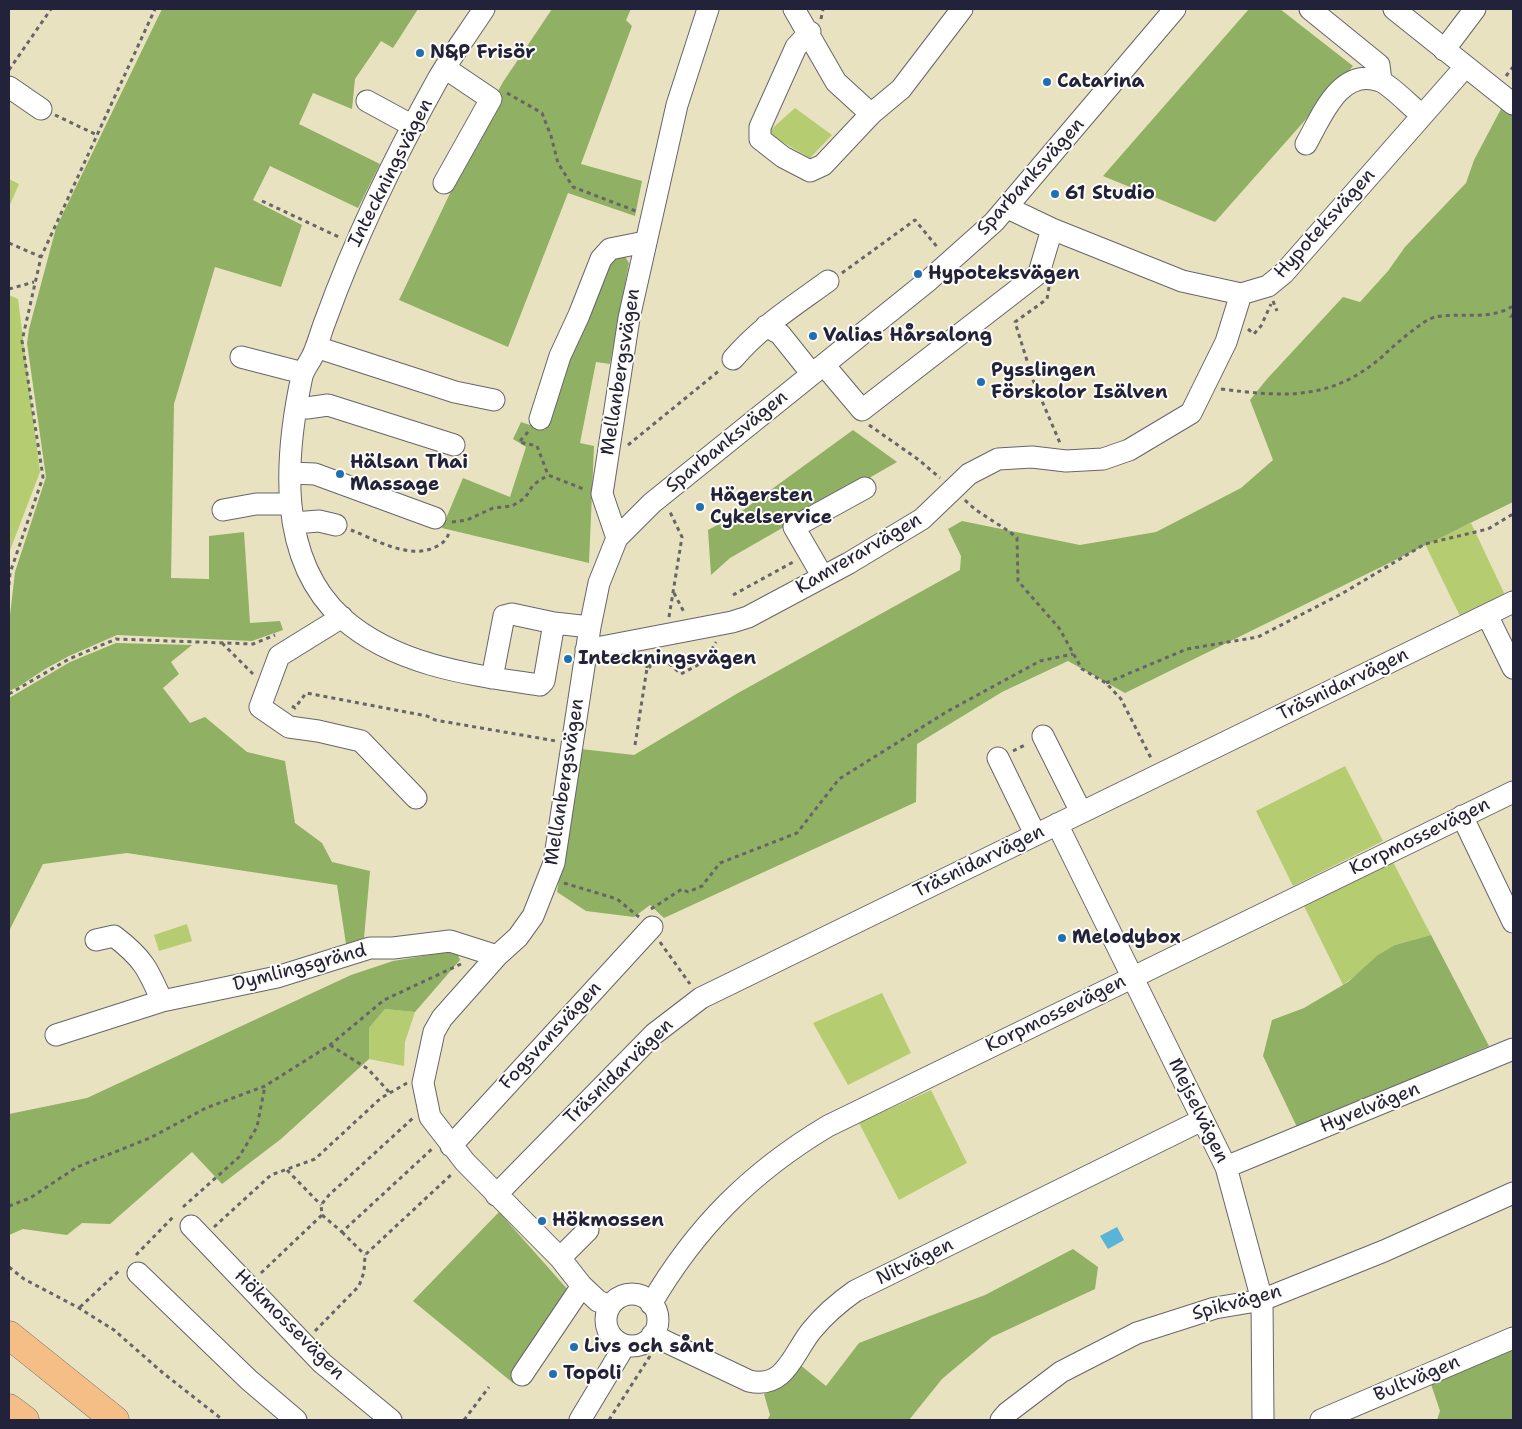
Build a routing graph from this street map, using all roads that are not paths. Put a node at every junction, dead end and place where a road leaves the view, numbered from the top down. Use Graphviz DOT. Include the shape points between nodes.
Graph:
graph roads {
  1 [pos="484,9"];
  2 [pos="708,9"];
  3 [pos="794,9"];
  4 [pos="962,9"];
  5 [pos="1175,9"];
  6 [pos="1310,9"];
  7 [pos="1394,9"];
  8 [pos="1474,9"];
  9 [pos="810,32"];
  10 [pos="1444,50"];
  11 [pos="1465,67"];
  12 [pos="445,68"];
  13 [pos="1381,82"];
  14 [pos="9,87"];
  15 [pos="367,102"];
  16 [pos="1513,104"];
  17 [pos="41,109"];
  18 [pos="871,114"];
  19 [pos="1422,115"];
  20 [pos="413,126"];
  21 [pos="1306,144"];
  22 [pos="444,183"];
  23 [pos="1008,208"];
  24 [pos="1052,228"];
  25 [pos="645,242"];
  26 [pos="828,281"];
  27 [pos="1241,294"];
  28 [pos="766,326"];
  29 [pos="316,347"];
  30 [pos="241,357"];
  31 [pos="733,359"];
  32 [pos="818,370"];
  33 [pos="303,373"];
  34 [pos="494,400"];
  35 [pos="298,406"];
  36 [pos="540,419"];
  37 [pos="454,445"];
  38 [pos="291,473"];
  39 [pos="865,488"];
  40 [pos="223,510"];
  41 [pos="292,514"];
  42 [pos="435,518"];
  43 [pos="336,525"];
  44 [pos="616,538"];
  45 [pos="823,577"];
  46 [pos="1513,602"];
  47 [pos="1487,615"];
  48 [pos="342,617"];
  49 [pos="554,623"];
  50 [pos="590,627"];
  51 [pos="586,650"];
  52 [pos="1513,668"];
  53 [pos="492,678"];
  54 [pos="1043,736"];
  55 [pos="998,758"];
  56 [pos="1513,792"];
  57 [pos="416,798"];
  58 [pos="1082,812"];
  59 [pos="1462,816"];
  60 [pos="1057,824"];
  61 [pos="1035,834"];
  62 [pos="646,922"];
  63 [pos="1513,922"];
  64 [pos="96,940"];
  65 [pos="498,956"];
  66 [pos="1133,976"];
  67 [pos="162,1001"];
  68 [pos="56,1035"];
  69 [pos="1513,1048"];
  70 [pos="1202,1120"];
  71 [pos="448,1142"];
  72 [pos="1226,1168"];
  73 [pos="1513,1193"];
  74 [pos="496,1195"];
  75 [pos="192,1224"];
  76 [pos="588,1230"];
  77 [pos="560,1258"];
  78 [pos="133,1269"];
  79 [pos="582,1286"];
  80 [pos="1262,1300"];
  81 [pos="651,1304"];
  82 [pos="610,1306"];
  83 [pos="9,1336"];
  84 [pos="1513,1338"];
  85 [pos="625,1345"];
  86 [pos="651,1345"];
  87 [pos="522,1374"];
  88 [pos="9,1408"];
  89 [pos="25,1420"];
  90 [pos="115,1420"];
  91 [pos="296,1420"];
  92 [pos="391,1420"];
  93 [pos="580,1420"];
  94 [pos="1001,1420"];
  95 [pos="1263,1420"];
  96 [pos="1321,1420"];
  1 -- 12 [label="street, Inteckningsvägen"];
  2 -- 25 [label="street, Mellanbergsvägen" via="676,105"];
  3 -- 9 [label="street"];
  4 -- 18 [label="street" via="901,89"];
  5 -- 23 [label="street, Sparbanksvägen"];
  6 -- 13 [label="street" via="1379,65"];
  7 -- 10 [label="street"];
  8 -- 10 [label="street"];
  9 -- 18 [label="street" via="836,82"];
  9 -- 18 [label="street" via="796,47 760,126 760,138 783,157 810,171 823,165"];
  10 -- 11 [label="street"];
  11 -- 16 [label="street"];
  11 -- 19 [label="street, Hypoteksvägen"];
  12 -- 20 [label="street, Inteckningsvägen"];
  12 -- 22 [label="street" via="491,99"];
  13 -- 19 [label="street"];
  13 -- 21 [label="street" via="1362,79 1344,87 1328,103"];
  14 -- 17 [label="street"];
  15 -- 20 [label="street"];
  19 -- 27 [label="street, Hypoteksvägen" via="1270,293"];
  20 -- 29 [label="street, Inteckningsvägen" via="355,245"];
  23 -- 24 [label="street, Hypoteksvägen"];
  23 -- 32 [label="street, Sparbanksvägen" via="949,263"];
  24 -- 27 [label="street, Hypoteksvägen" via="1182,280"];
  24 -- 32 [label="street" via="1039,273 862,410"];
  25 -- 36 [label="street" via="610,249 601,259 560,356"];
  25 -- 44 [label="street, Mellanbergsvägen" via="629,318 602,494"];
  26 -- 28 [label="street"];
  27 -- 45 [label="street, Kamrerarvägen" via="1226,342 1192,413 1129,450 1103,459 1066,462 998,459 969,474 956,493 922,520"];
  28 -- 31 [label="street"];
  28 -- 32 [label="street" via="780,334"];
  29 -- 33 [label="street, Inteckningsvägen"];
  29 -- 34 [label="street" via="455,392"];
  30 -- 33 [label="street"];
  32 -- 44 [label="street, Sparbanksvägen" via="662,495"];
  33 -- 35 [label="street, Inteckningsvägen"];
  35 -- 37 [label="street" via="328,405"];
  35 -- 38 [label="street, Inteckningsvägen"];
  38 -- 41 [label="street, Inteckningsvägen"];
  38 -- 42 [label="street" via="315,474"];
  39 -- 45 [label="street" via="794,526"];
  40 -- 41 [label="street" via="256,504"];
  41 -- 43 [label="street"];
  41 -- 48 [label="street, Inteckningsvägen" via="299,548 313,581"];
  44 -- 50 [label="street, Mellanbergsvägen" via="599,582"];
  45 -- 51 [label="street, Kamrerarvägen" via="748,617 732,622"];
  46 -- 47 [label="street, Träsnidarvägen"];
  47 -- 52 [label="street"];
  47 -- 58 [label="street, Träsnidarvägen"];
  48 -- 53 [label="street, Inteckningsvägen" via="376,642 407,656 439,667"];
  48 -- 57 [label="street" via="279,656 260,706 289,727 361,741"];
  49 -- 50 [label="street"];
  49 -- 53 [label="street, Inteckningsvägen" via="544,681 540,686"];
  49 -- 53 [label="street" via="512,614 504,616"];
  50 -- 51 [label="street, Mellanbergsvägen"];
  51 -- 65 [label="street, Mellanbergsvägen" via="558,848 559,878 518,936"];
  54 -- 58 [label="street"];
  55 -- 61 [label="street"];
  56 -- 59 [label="street, Korpmossevägen"];
  58 -- 60 [label="street, Träsnidarvägen"];
  59 -- 63 [label="street"];
  59 -- 66 [label="street, Korpmossevägen"];
  60 -- 61 [label="street, Träsnidarvägen"];
  60 -- 66 [label="street, Mejselvägen"];
  61 -- 74 [label="street, Träsnidarvägen" via="702,998 654,1034"];
  62 -- 71 [label="street, Fogsvansvägen"];
  64 -- 67 [label="street" via="114,936 136,953 149,970"];
  65 -- 67 [label="street, Dymlingsgränd" via="450,941 370,948 277,977"];
  65 -- 71 [label="street, Mellanbergsvägen" via="442,1018 434,1032 423,1083 430,1117"];
  66 -- 70 [label="street, Mejselvägen"];
  66 -- 81 [label="street, Korpmossevägen" via="890,1094 805,1140 753,1178 718,1212 684,1252"];
  67 -- 68 [label="street, Dymlingsgränd"];
  69 -- 72 [label="street, Hyvelvägen"];
  70 -- 72 [label="street, Mejselvägen"];
  70 -- 86 [label="street, Nitvägen" via="854,1291 828,1310 809,1332 796,1358 774,1379 760,1383 749,1380"];
  71 -- 74 [label="street, Mellanbergsvägen"];
  72 -- 80 [label="street, Mejselvägen"];
  73 -- 80 [label="street, Spikvägen" via="1384,1252"];
  74 -- 77 [label="street, Mellanbergsvägen"];
  75 -- 92 [label="street, Hökmossevägen" via="322,1363"];
  76 -- 77 [label="street"];
  77 -- 79 [label="street, Mellanbergsvägen"];
  78 -- 91 [label="street" via="249,1380"];
  79 -- 82 [label="street, Mellanbergsvägen" via="598,1301"];
  79 -- 87 [label="street"];
  80 -- 94 [label="street, Spikvägen" via="1215,1308 1137,1333 1060,1372"];
  80 -- 95 [label="street, Mejselvägen"];
  81 -- 82 [label="street" via="637,1293 625,1294"];
  81 -- 86 [label="street" via="658,1324"];
  82 -- 85 [label="street" via="606,1322 608,1330"];
  83 -- 90 [label="highway"];
  84 -- 96 [label="street, Bultvägen"];
  85 -- 86 [label="street"];
  85 -- 93 [label="street"];
  88 -- 89 [label="highway"];
}
